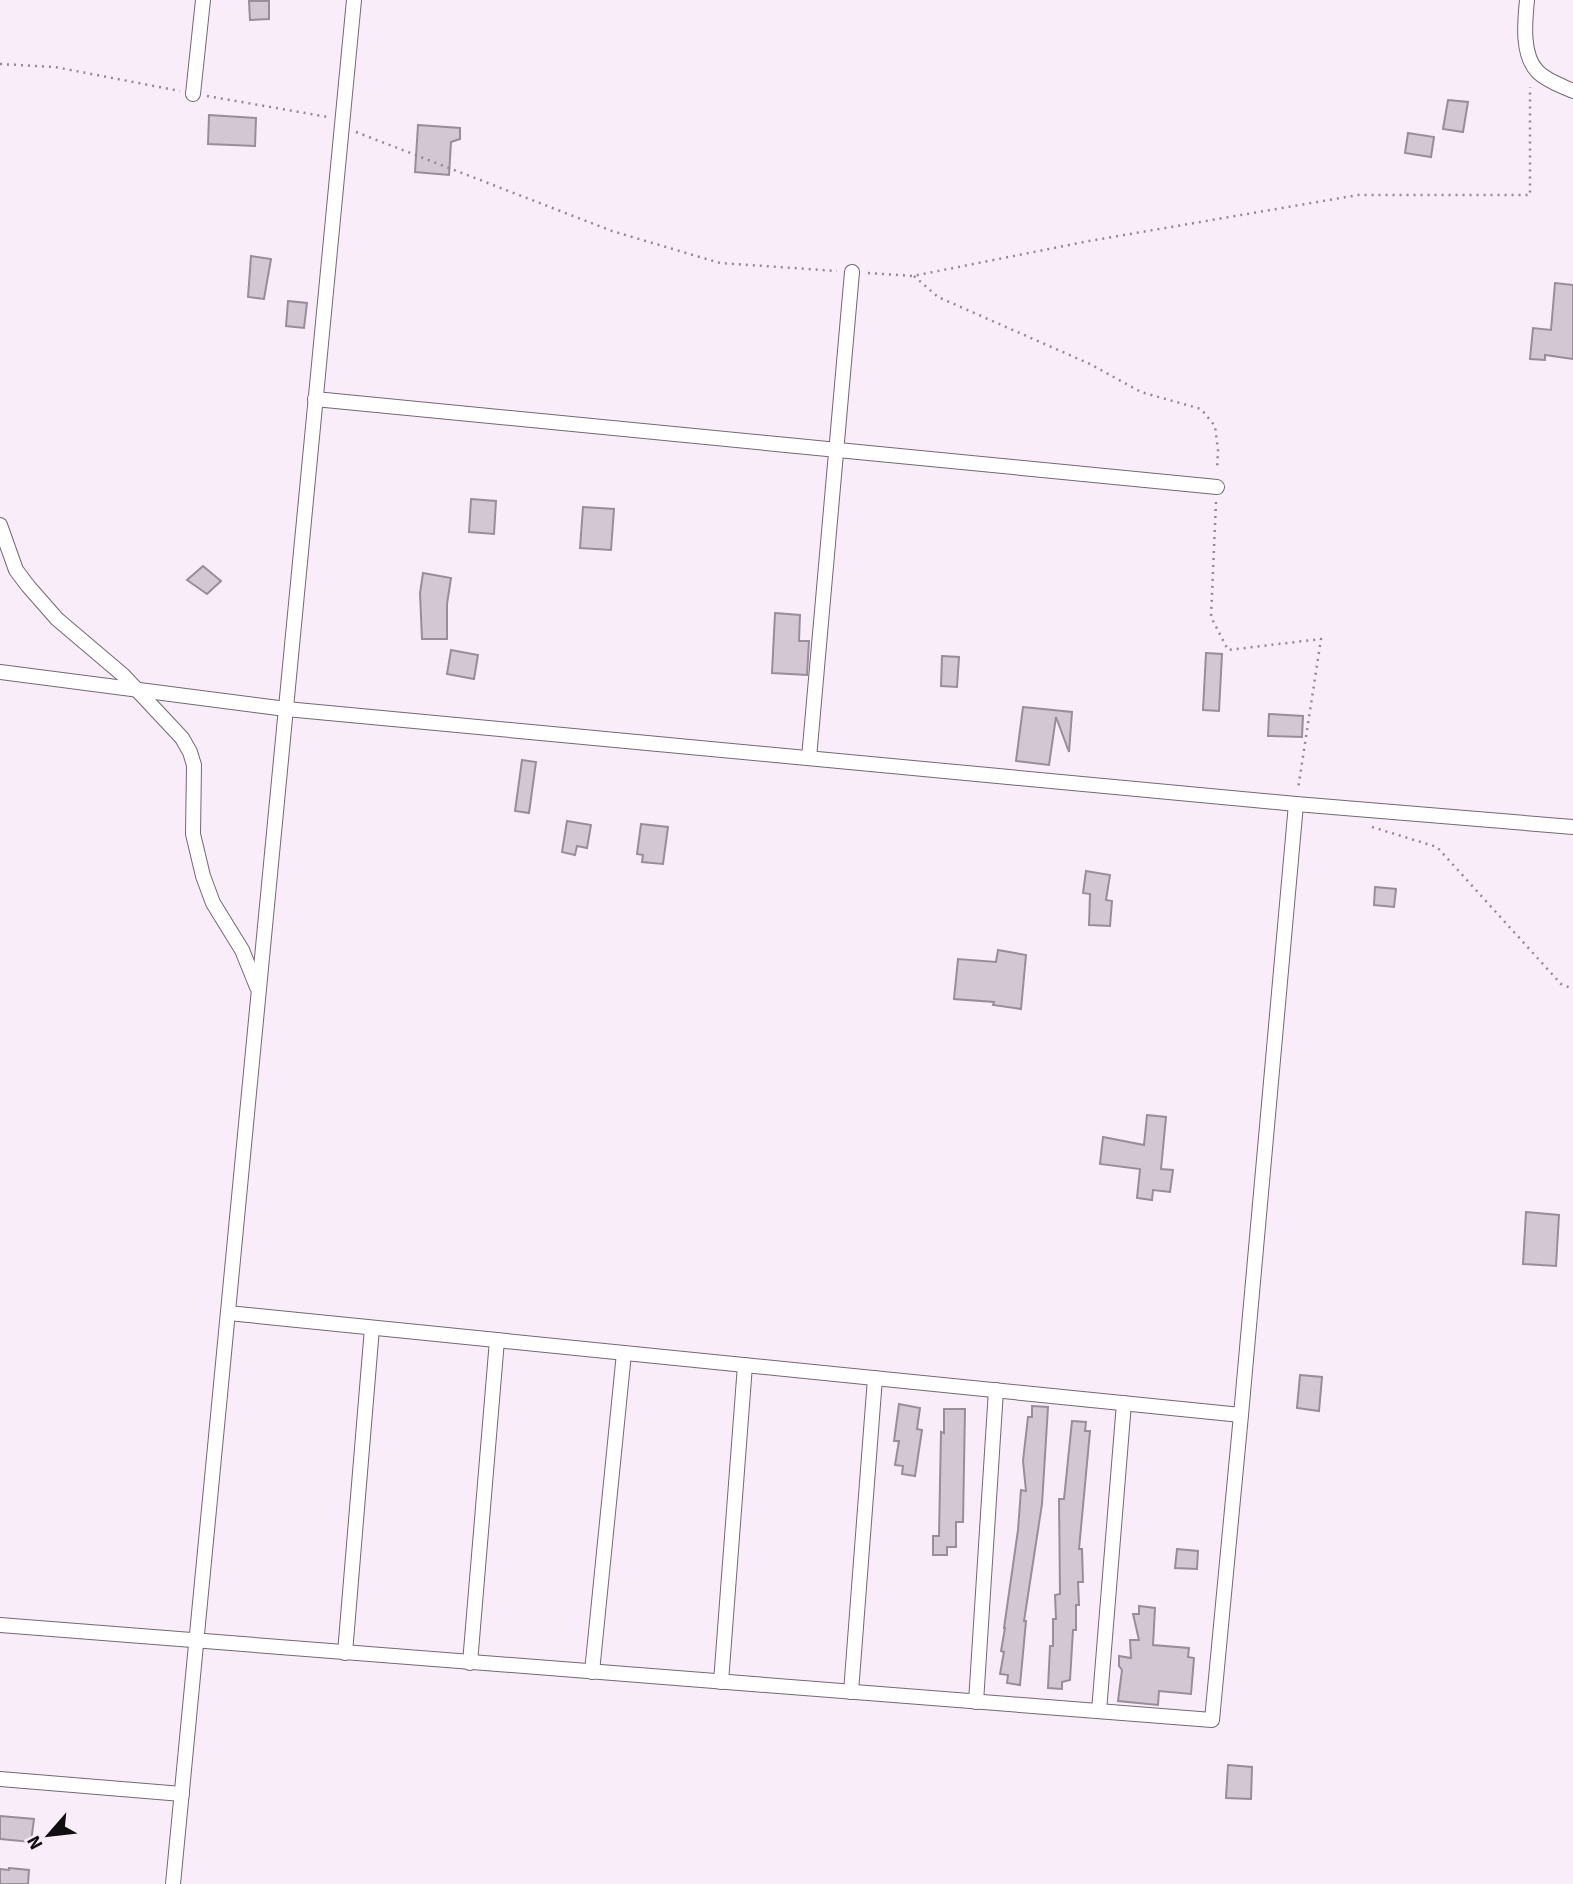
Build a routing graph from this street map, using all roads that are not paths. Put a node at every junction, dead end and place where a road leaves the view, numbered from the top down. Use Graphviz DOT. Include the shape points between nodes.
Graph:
graph roads {
  1 [pos="203,0"];
  2 [pos="354,0"];
  3 [pos="1527,0"];
  4 [pos="1573,91"];
  5 [pos="193,94"];
  6 [pos="852,272"];
  7 [pos="315,399"];
  8 [pos="836,450"];
  9 [pos="1217,487"];
  10 [pos="0,525"];
  11 [pos="0,673"];
  12 [pos="137,690"];
  13 [pos="286,709"];
  14 [pos="809,758"];
  15 [pos="1296,804"];
  16 [pos="1573,827"];
  17 [pos="258,992"];
  18 [pos="228,1313"];
  19 [pos="372,1328"];
  20 [pos="497,1340"];
  21 [pos="624,1353"];
  22 [pos="745,1365"];
  23 [pos="875,1378"];
  24 [pos="996,1390"];
  25 [pos="1124,1403"];
  26 [pos="1241,1415"];
  27 [pos="0,1625"];
  28 [pos="196,1642"];
  29 [pos="345,1653"];
  30 [pos="470,1662"];
  31 [pos="592,1672"];
  32 [pos="721,1682"];
  33 [pos="851,1692"];
  34 [pos="976,1702"];
  35 [pos="1099,1711"];
  36 [pos="0,1779"];
  37 [pos="182,1794"];
  38 [pos="173,1884"];
  1 -- 5 [label="street"];
  2 -- 7 [label="street"];
  3 -- 4 [label="street" via="1526,41 1535,69"];
  6 -- 8 [label="street"];
  7 -- 8 [label="street"];
  7 -- 13 [label="street"];
  8 -- 9 [label="street"];
  8 -- 14 [label="street"];
  10 -- 12 [label="street" via="16,570 28,586 57,619"];
  11 -- 12 [label="street"];
  12 -- 13 [label="street"];
  12 -- 17 [label="street" via="190,752 194,765 193,834 202,876 243,950"];
  13 -- 14 [label="street"];
  13 -- 17 [label="street"];
  14 -- 15 [label="street"];
  15 -- 16 [label="street"];
  15 -- 26 [label="street"];
  17 -- 18 [label="street"];
  18 -- 19 [label="street"];
  18 -- 28 [label="street"];
  19 -- 20 [label="street"];
  19 -- 29 [label="street"];
  20 -- 21 [label="street"];
  20 -- 30 [label="street"];
  21 -- 22 [label="street"];
  21 -- 31 [label="street"];
  22 -- 23 [label="street"];
  22 -- 32 [label="street"];
  23 -- 24 [label="street"];
  23 -- 33 [label="street"];
  24 -- 25 [label="street"];
  24 -- 34 [label="street"];
  25 -- 26 [label="street"];
  25 -- 35 [label="street"];
  26 -- 35 [label="street" via="1212,1720"];
  27 -- 28 [label="street"];
  28 -- 29 [label="street"];
  28 -- 37 [label="street"];
  29 -- 30 [label="street"];
  30 -- 31 [label="street"];
  31 -- 32 [label="street"];
  32 -- 33 [label="street"];
  33 -- 34 [label="street"];
  34 -- 35 [label="street"];
  36 -- 37 [label="street"];
  37 -- 38 [label="street"];
}
